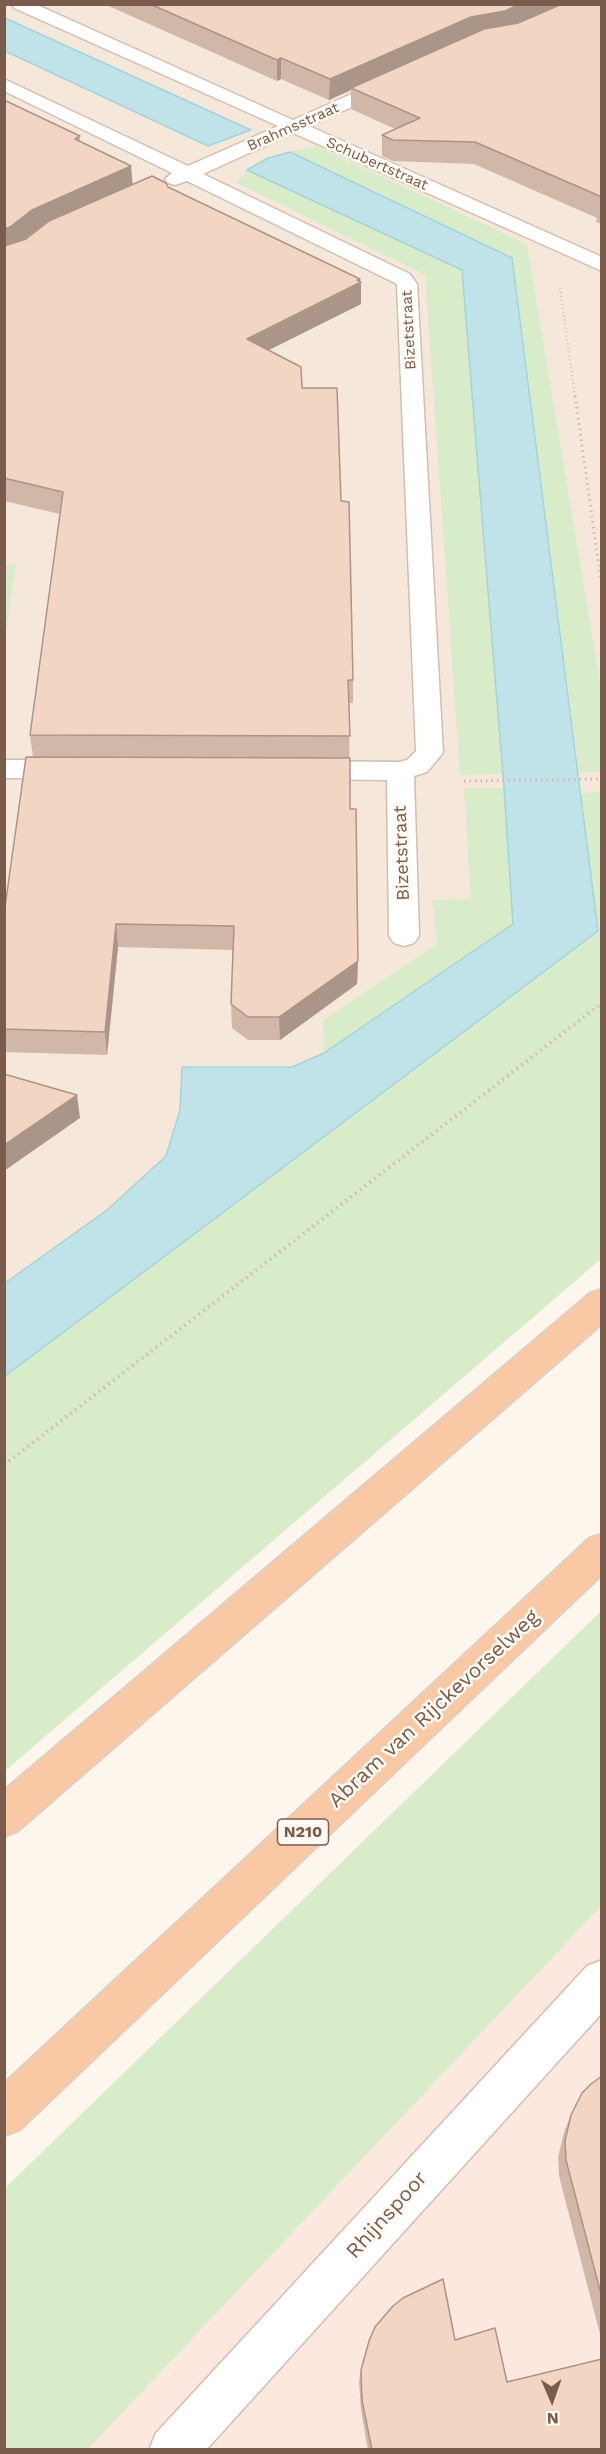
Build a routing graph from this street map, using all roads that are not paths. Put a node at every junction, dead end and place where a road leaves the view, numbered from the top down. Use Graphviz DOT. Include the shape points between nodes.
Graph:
graph roads {
  1 [pos="20,4"];
  2 [pos="402,78"];
  3 [pos="4,84"];
  4 [pos="294,127"];
  5 [pos="190,173"];
  6 [pos="158,187"];
  7 [pos="600,264"];
  8 [pos="4,769"];
  9 [pos="88,769"];
  10 [pos="280,770"];
  11 [pos="400,771"];
  12 [pos="404,936"];
  13 [pos="602,1303"];
  14 [pos="602,1550"];
  15 [pos="4,1817"];
  16 [pos="602,1981"];
  17 [pos="4,2114"];
  18 [pos="173,2450"];
  1 -- 4 [label="street, Schubertstraat"];
  2 -- 4 [label="street, Brahmsstraat"];
  3 -- 5 [label="street, Bizetstraat"];
  4 -- 5 [label="street, Brahmsstraat"];
  4 -- 7 [label="street, Schubertstraat"];
  5 -- 6 [label="street, Brahmsstraat"];
  5 -- 11 [label="street, Bizetstraat" via="403,278 407,284 430,753 417,766"];
  8 -- 9 [label="street"];
  10 -- 11 [label="street, Bizetstraat"];
  11 -- 12 [label="street, Bizetstraat"];
  13 -- 15 [label="highway"];
  14 -- 17 [label="highway, Abram van Rijckevorselweg / N210"];
  16 -- 18 [label="street, Rhijnspoor"];
}
